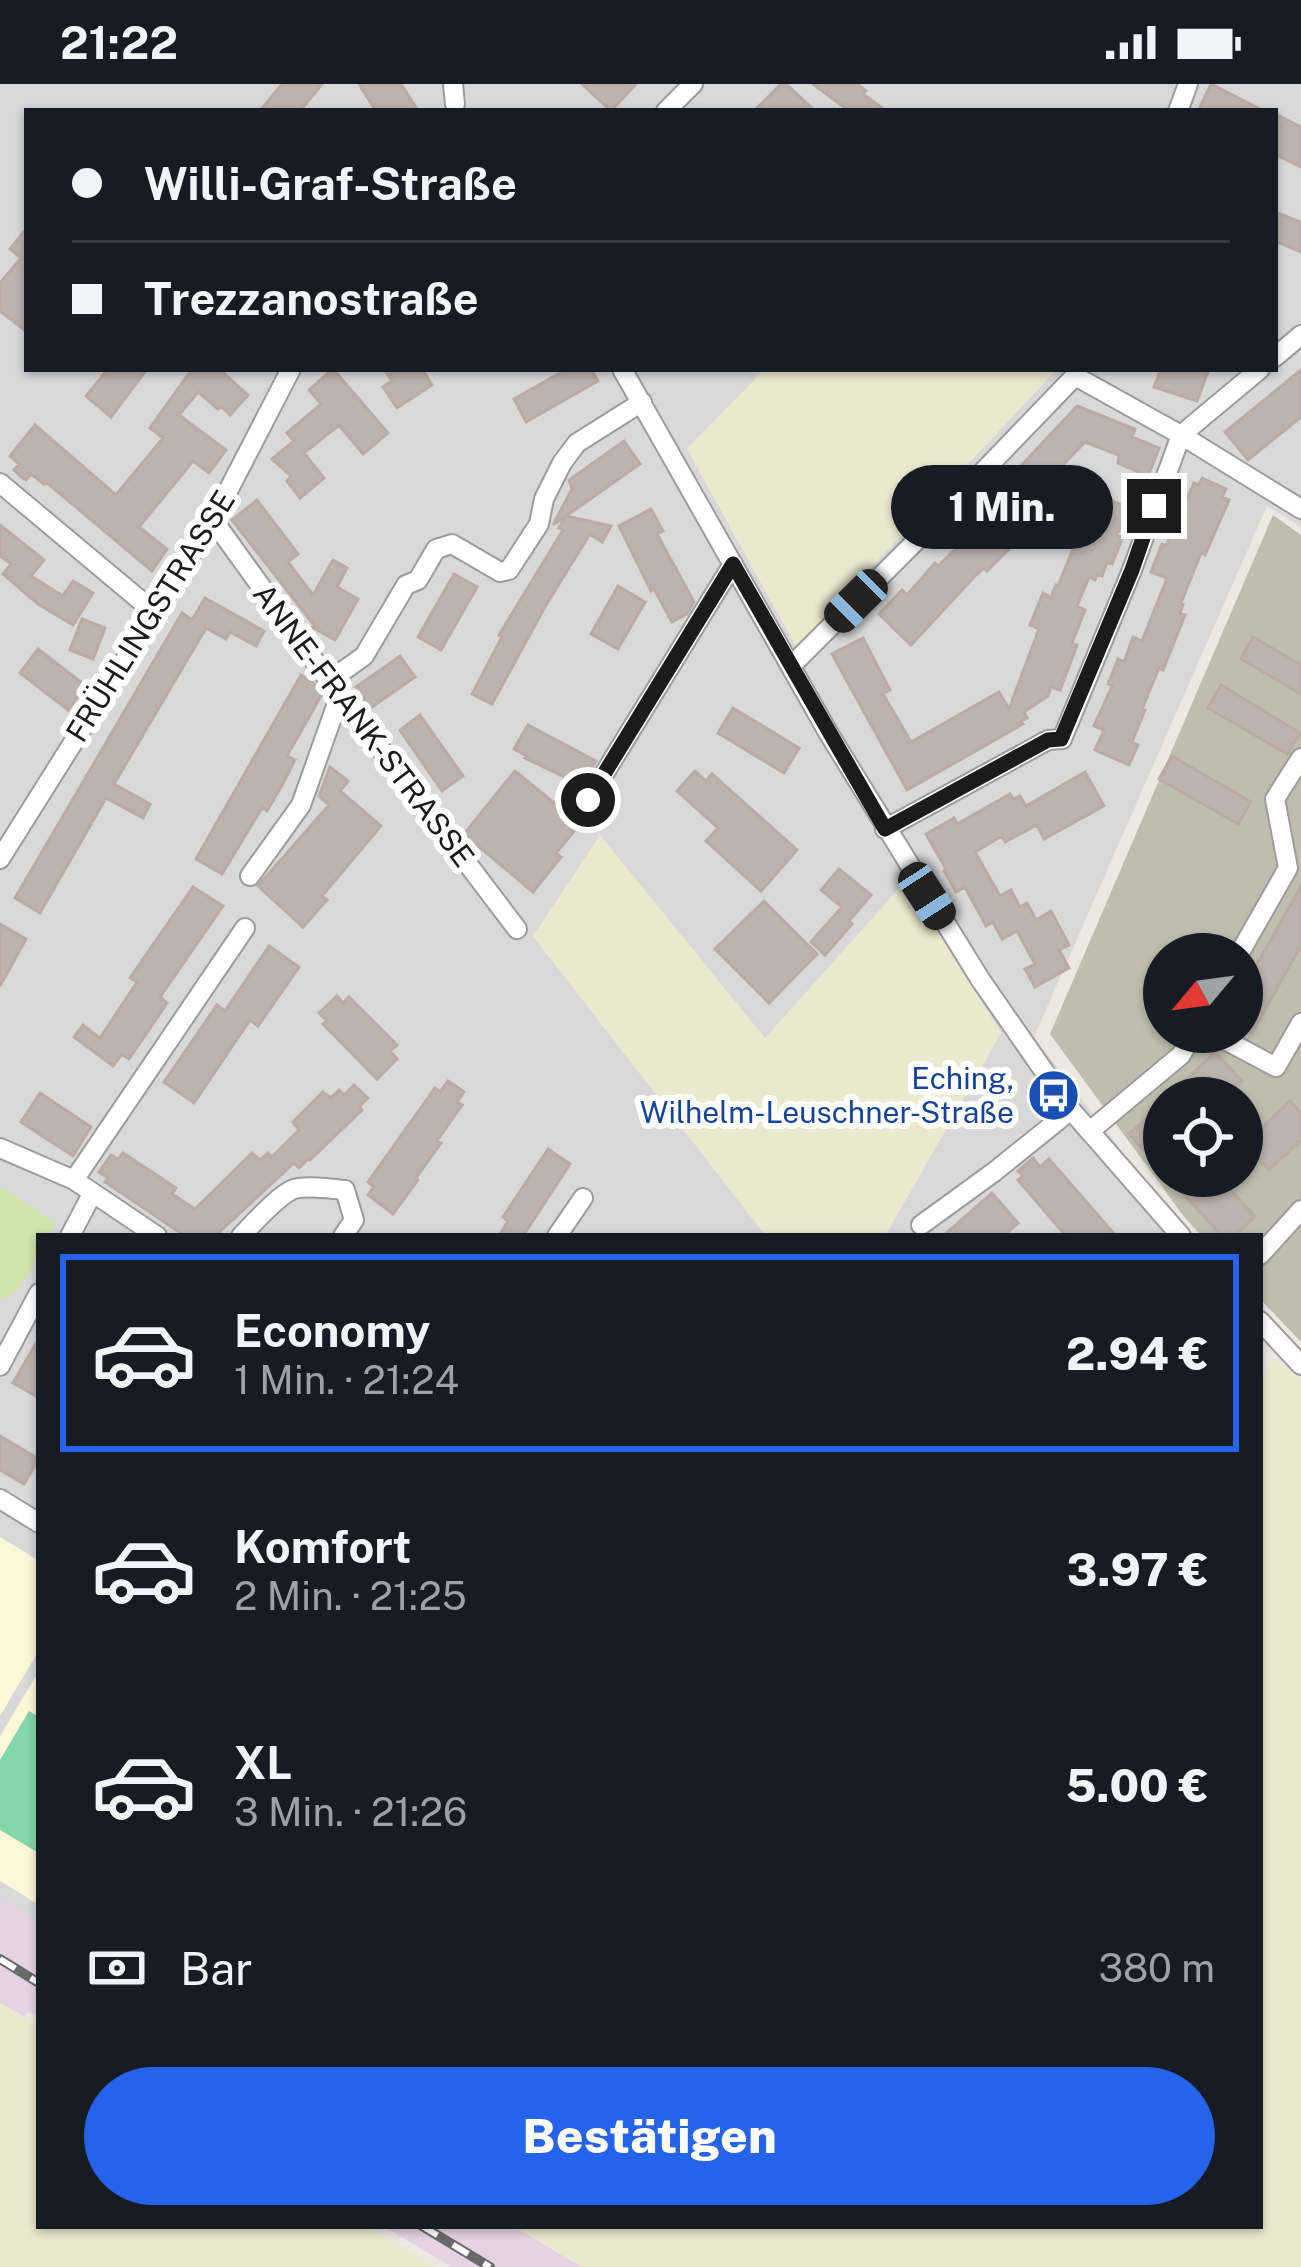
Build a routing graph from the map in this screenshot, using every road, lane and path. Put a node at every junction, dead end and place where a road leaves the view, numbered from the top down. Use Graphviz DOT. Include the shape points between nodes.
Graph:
graph roads {
  1 [pos="693,84"];
  2 [pos="669,108"];
  3 [pos="1301,335"];
  4 [pos="1278,354"];
  5 [pos="289,372"];
  6 [pos="624,372"];
  7 [pos="1076,372"];
  8 [pos="1257,372"];
  9 [pos="642,402"];
  10 [pos="1181,435"];
  11 [pos="0,484"];
  12 [pos="1301,509"];
  13 [pos="212,520"];
  14 [pos="733,564"];
  15 [pos="154,611"];
  16 [pos="791,666"];
  17 [pos="335,688"];
  18 [pos="1301,758"];
  19 [pos="588,800"];
  20 [pos="885,829"];
  21 [pos="0,859"];
  22 [pos="250,876"];
  23 [pos="245,928"];
  24 [pos="517,929"];
  25 [pos="1251,933"];
  26 [pos="1301,1023"];
  27 [pos="1181,1053"];
  28 [pos="1250,1053"];
  29 [pos="1071,1110"];
  30 [pos="1090,1131"];
  31 [pos="0,1148"];
  32 [pos="74,1180"];
  33 [pos="92,1194"];
  34 [pos="583,1198"];
  35 [pos="1301,1210"];
  36 [pos="921,1225"];
  37 [pos="72,1233"];
  38 [pos="152,1233"];
  39 [pos="244,1233"];
  40 [pos="346,1233"];
  41 [pos="559,1233"];
  42 [pos="1177,1233"];
  43 [pos="1263,1252"];
  44 [pos="36,1299"];
  45 [pos="1263,1325"];
  46 [pos="1301,1364"];
  47 [pos="0,1366"];
  48 [pos="0,1499"];
  49 [pos="36,1520"];
  1 -- 2 [label="street"];
  3 -- 4 [label="street"];
  5 -- 13 [label="street, FRÜHLINGSTRASSE"];
  6 -- 9 [label="street"];
  7 -- 10 [label="street"];
  7 -- 16 [label="street"];
  8 -- 10 [label="street"];
  9 -- 14 [label="street"];
  9 -- 17 [label="street" via="577,443 508,570 452,544 436,549"];
  10 -- 12 [label="street"];
  10 -- 20 [label="street" via="1061,739"];
  11 -- 15 [label="street"];
  13 -- 15 [label="street, FRÜHLINGSTRASSE"];
  13 -- 17 [label="street, ANNE-FRANK-STRASSE"];
  14 -- 16 [label="street"];
  14 -- 19 [label="street"];
  15 -- 21 [label="street, FRÜHLINGSTRASSE"];
  16 -- 20 [label="street"];
  17 -- 22 [label="street" via="301,805"];
  17 -- 24 [label="street, ANNE-FRANK-STRASSE"];
  18 -- 25 [label="street" via="1275,799 1288,868"];
  20 -- 29 [label="street"];
  23 -- 32 [label="street"];
  26 -- 28 [label="street" via="1276,1067"];
  27 -- 30 [label="street"];
  29 -- 30 [label="street"];
  29 -- 36 [label="street"];
  30 -- 42 [label="street"];
  31 -- 32 [label="street"];
  32 -- 33 [label="street"];
  33 -- 37 [label="street"];
  33 -- 38 [label="street"];
  34 -- 41 [label="street"];
  35 -- 43 [label="street"];
  39 -- 40 [label="street" via="294,1189 312,1189 345,1190 354,1220"];
  44 -- 47 [label="street"];
  45 -- 46 [label="street"];
  48 -- 49 [label="street"];
}
